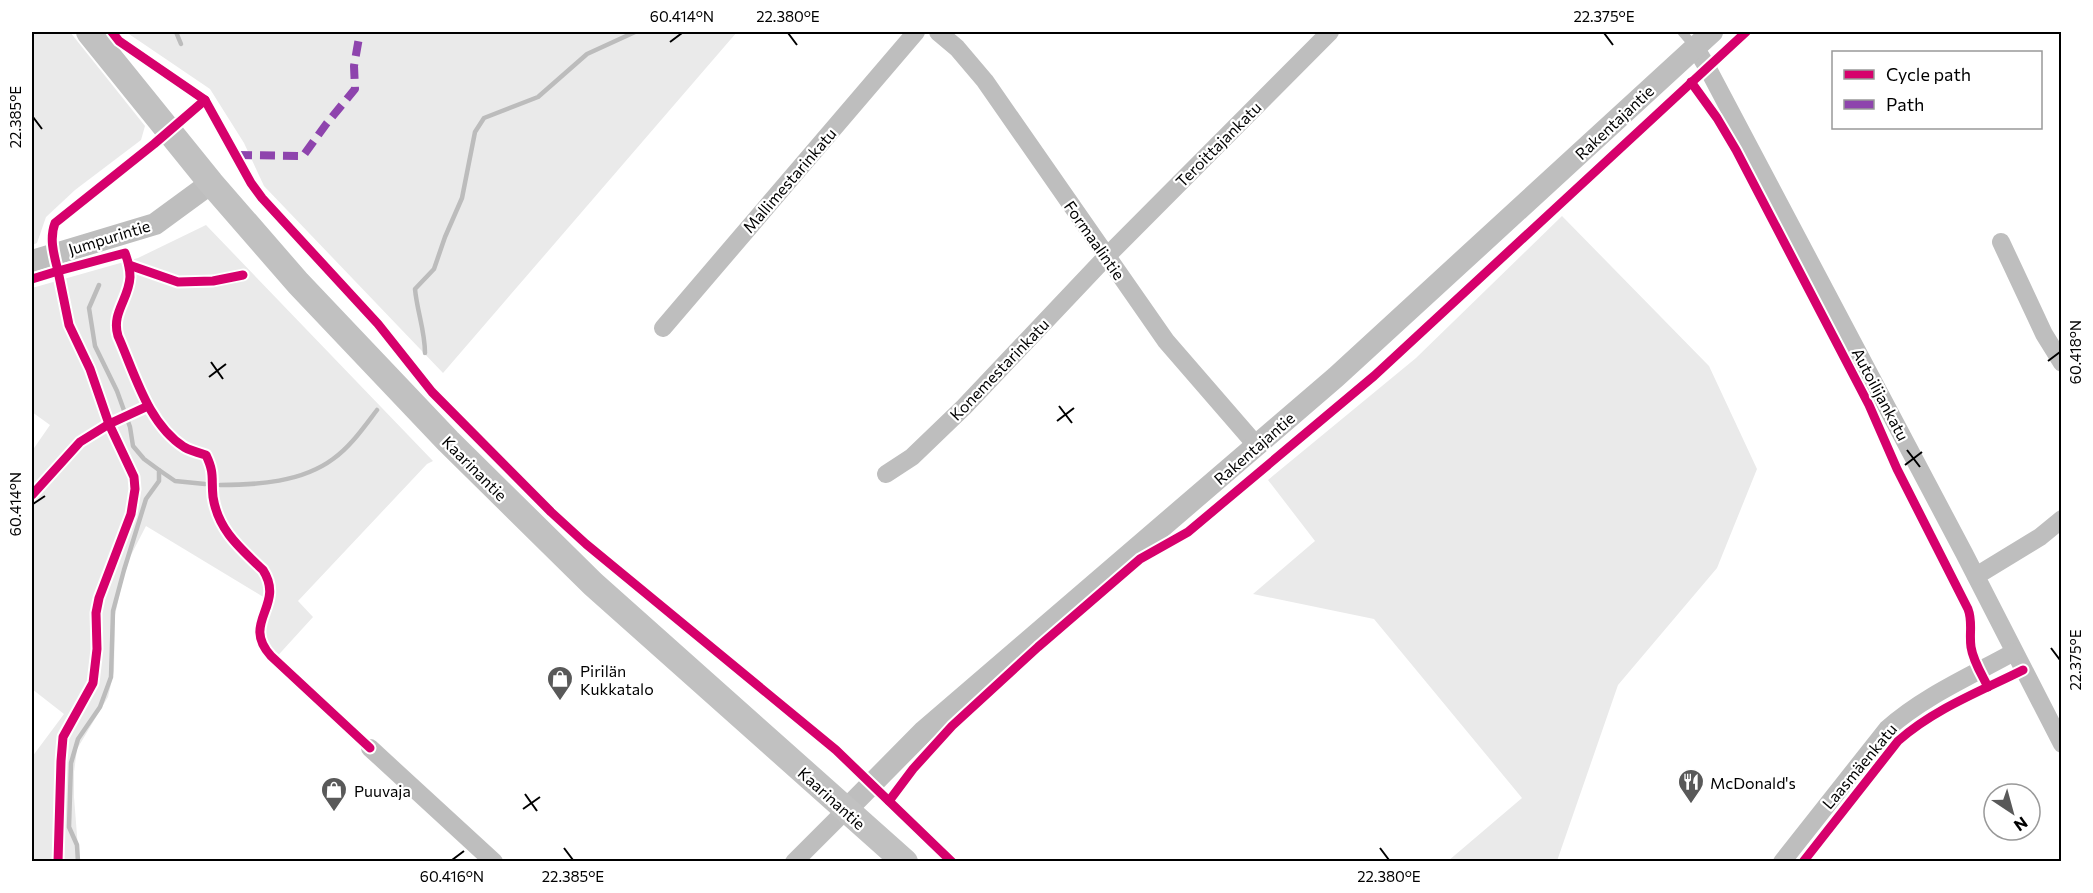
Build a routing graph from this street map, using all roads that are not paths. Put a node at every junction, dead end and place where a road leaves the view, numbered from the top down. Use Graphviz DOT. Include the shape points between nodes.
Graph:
graph roads {
  1 [pos="89,32"];
  2 [pos="916,32"];
  3 [pos="938,32"];
  4 [pos="1330,32"];
  5 [pos="1712,32"];
  6 [pos="1689,39"];
  7 [pos="211,183"];
  8 [pos="2001,242"];
  9 [pos="1106,257"];
  10 [pos="32,261"];
  11 [pos="663,328"];
  12 [pos="2061,363"];
  13 [pos="1257,446"];
  14 [pos="886,474"];
  15 [pos="2061,519"];
  16 [pos="1976,576"];
  17 [pos="2014,652"];
  18 [pos="2061,744"];
  19 [pos="370,748"];
  20 [pos="846,810"];
  21 [pos="494,861"];
  22 [pos="794,861"];
  23 [pos="906,861"];
  24 [pos="1782,861"];
  1 -- 7 [label="main road, Kaarinantie"];
  2 -- 11 [label="street, Mallimestarinkatu"];
  3 -- 9 [label="street, Formaalintie" via="985,81"];
  4 -- 9 [label="street, Teroittajankatu"];
  5 -- 6 [label="street, Rakentajantie"];
  6 -- 13 [label="street, Rakentajantie" via="1336,377"];
  6 -- 16 [label="street, Autoilijankatu" via="1719,88"];
  7 -- 10 [label="street, Jumpurintie" via="155,224"];
  7 -- 20 [label="main road, Kaarinantie" via="306,292 516,509 593,584"];
  8 -- 12 [label="street" via="2043,334"];
  9 -- 13 [label="street, Formaalintie" via="1166,341"];
  9 -- 14 [label="street, Konemestarinkatu" via="964,407 912,457"];
  13 -- 20 [label="street, Rakentajantie" via="924,731"];
  15 -- 16 [label="street" via="2040,537"];
  16 -- 17 [label="street, Autoilijankatu"];
  17 -- 18 [label="street, Autoilijankatu"];
  17 -- 24 [label="street, Laasmäenkatu" via="1934,695 1887,729"];
  19 -- 21 [label="street"];
  20 -- 22 [label="street, Rakentajantie"];
  20 -- 23 [label="main road, Kaarinantie"];
}
